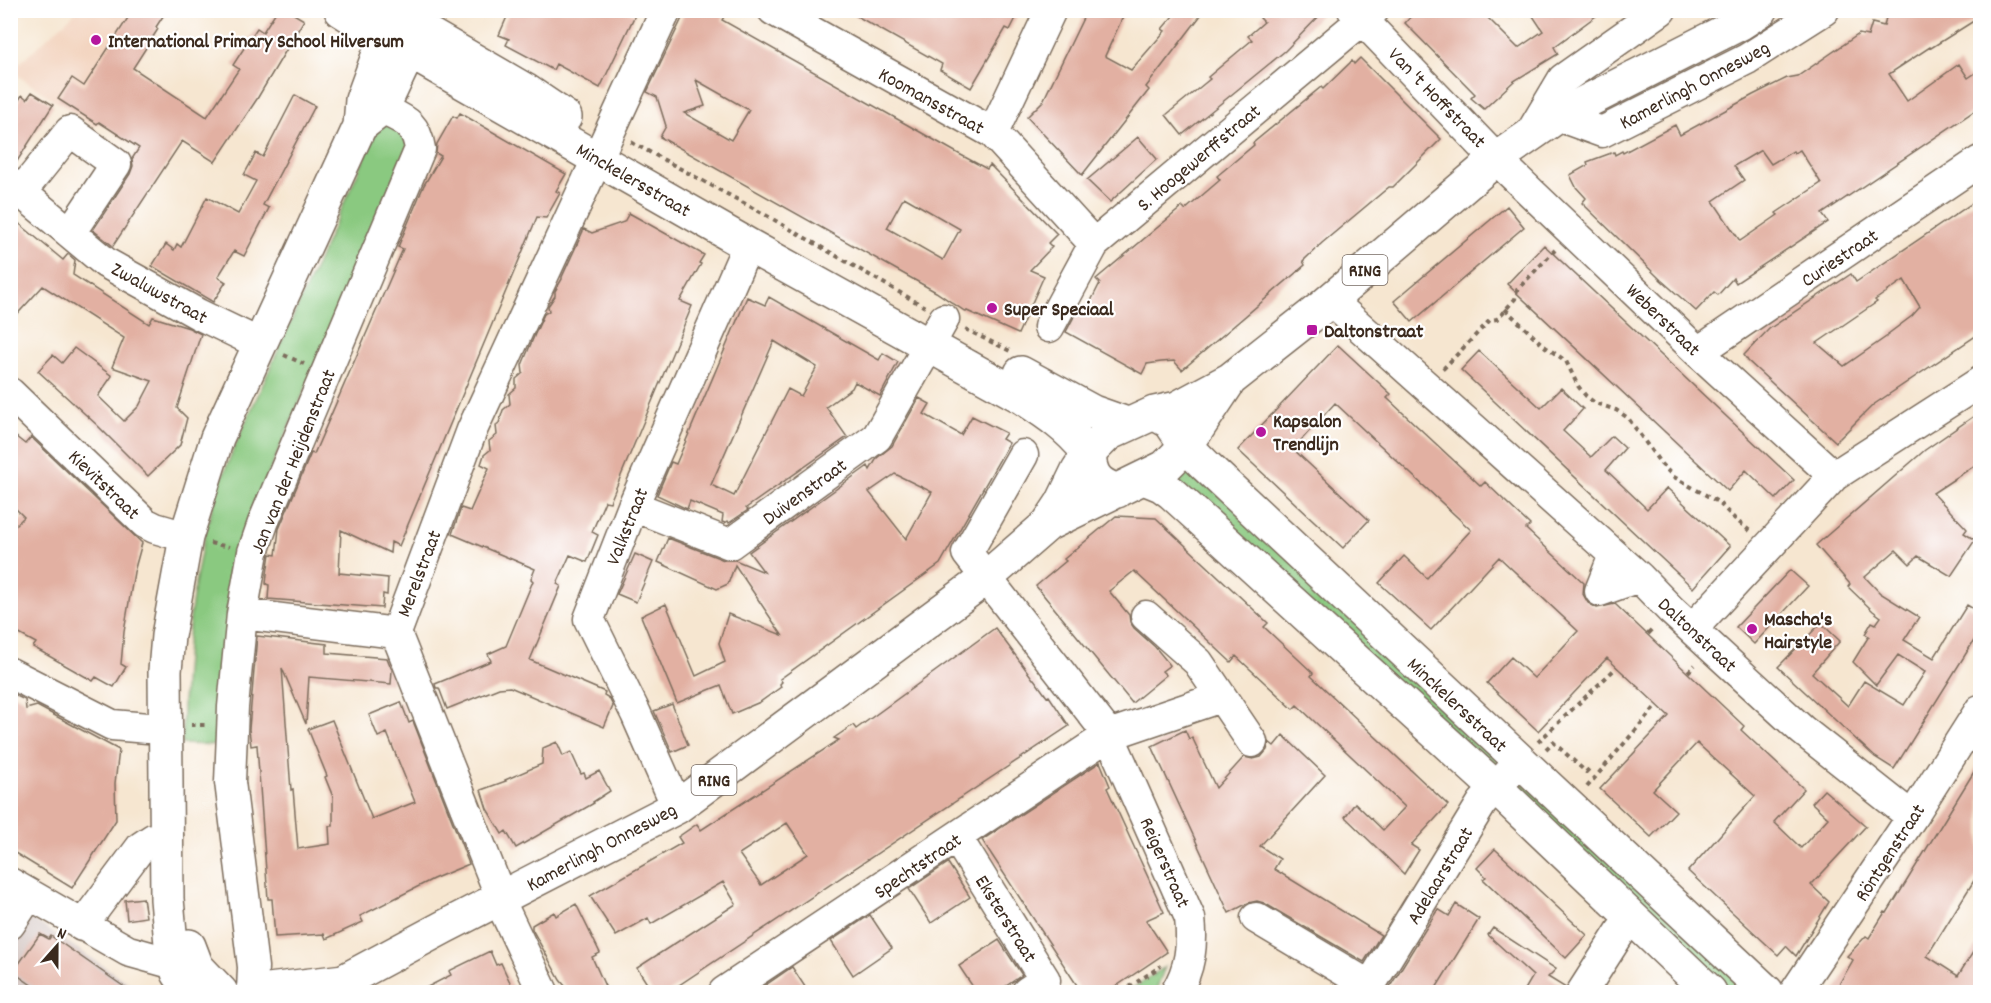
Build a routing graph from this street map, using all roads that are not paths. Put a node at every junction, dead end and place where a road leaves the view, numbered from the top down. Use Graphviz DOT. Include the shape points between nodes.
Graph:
graph roads {
  1 [pos="341,10"];
  2 [pos="666,10"];
  3 [pos="773,10"];
  4 [pos="1051,10"];
  5 [pos="1661,10"];
  6 [pos="1761,10"];
  7 [pos="1824,10"];
  8 [pos="1364,13"];
  9 [pos="409,22"];
  10 [pos="1558,116"];
  11 [pos="371,117"];
  12 [pos="993,133"];
  13 [pos="1529,136"];
  14 [pos="602,149"];
  15 [pos="1496,159"];
  16 [pos="1980,161"];
  17 [pos="16,188"];
  18 [pos="70,233"];
  19 [pos="1094,244"];
  20 [pos="748,245"];
  21 [pos="1330,300"];
  22 [pos="1049,327"];
  23 [pos="932,340"];
  24 [pos="260,344"];
  25 [pos="1698,352"];
  26 [pos="1231,379"];
  27 [pos="1980,382"];
  28 [pos="10,393"];
  29 [pos="1140,419"];
  30 [pos="1186,446"];
  31 [pos="1089,453"];
  32 [pos="1023,454"];
  33 [pos="1834,476"];
  34 [pos="1131,485"];
  35 [pos="633,506"];
  36 [pos="1048,524"];
  37 [pos="186,537"];
  38 [pos="986,578"];
  39 [pos="242,614"];
  40 [pos="1146,616"];
  41 [pos="1693,628"];
  42 [pos="396,633"];
  43 [pos="10,673"];
  44 [pos="1221,697"];
  45 [pos="1980,710"];
  46 [pos="166,726"];
  47 [pos="1109,735"];
  48 [pos="1252,742"];
  49 [pos="1519,762"];
  50 [pos="1496,788"];
  51 [pos="677,807"];
  52 [pos="1912,817"];
  53 [pos="168,836"];
  54 [pos="957,838"];
  55 [pos="20,889"];
  56 [pos="499,899"];
  57 [pos="1256,918"];
  58 [pos="1632,920"];
  59 [pos="10,924"];
  60 [pos="82,926"];
  61 [pos="184,958"];
  62 [pos="333,987"];
  63 [pos="1368,989"];
  64 [pos="726,992"];
  65 [pos="190,993"];
  66 [pos="221,993"];
  67 [pos="252,993"];
  68 [pos="543,993"];
  69 [pos="1028,993"];
  70 [pos="1176,993"];
  71 [pos="1582,993"];
  72 [pos="1710,993"];
  73 [pos="1767,993"];
  74 [pos="1796,993"];
  1 -- 9 [label="main road, Minckelersstraat"];
  2 -- 14 [label="street, Merelstraat"];
  3 -- 12 [label="street, Koomansstraat"];
  4 -- 12 [label="street"];
  5 -- 13 [label="street, Kamerlingh Onnesweg" via="1563,79"];
  6 -- 10 [label="main road, Kamerlingh Onnesweg / RING"];
  7 -- 10 [label="street, Kamerlingh Onnesweg" via="1747,59 1602,132"];
  8 -- 15 [label="street, Van 't Hoffstraat"];
  8 -- 19 [label="street, S. Hoogewerffstraat"];
  9 -- 11 [label="main road" via="362,100"];
  9 -- 14 [label="main road, Minckelersstraat" via="525,90 573,122"];
  10 -- 13 [label="main road, Kamerlingh Onnesweg / RING"];
  11 -- 24 [label="main road"];
  11 -- 39 [label="street, Jan van der Heijdenstraat" via="407,122 418,134 420,149 263,523 253,552"];
  12 -- 19 [label="street, Koomansstraat"];
  13 -- 15 [label="main road, Kamerlingh Onnesweg / RING"];
  14 -- 20 [label="main road, Minckelersstraat"];
  14 -- 23 [label="main road, Minckelersstraat"];
  14 -- 42 [label="street, Merelstraat" via="472,430"];
  15 -- 21 [label="main road, Kamerlingh Onnesweg / RING"];
  15 -- 25 [label="street, Weberstraat"];
  16 -- 25 [label="street, Curiestraat"];
  17 -- 18 [label="street, Zwaluwstraat"];
  17 -- 18 [label="street" via="70,131 116,164"];
  18 -- 24 [label="street, Zwaluwstraat" via="106,263"];
  19 -- 22 [label="street, S. Hoogewerffstraat"];
  20 -- 23 [label="main road, Minckelersstraat"];
  20 -- 35 [label="street, Valkstraat"];
  21 -- 26 [label="main road, Kamerlingh Onnesweg / RING"];
  21 -- 41 [label="street, Daltonstraat"];
  23 -- 29 [label="main road, Minckelersstraat" via="1029,378 1085,408"];
  23 -- 31 [label="main road, Minckelersstraat" via="1058,421"];
  23 -- 35 [label="street, Duivenstraat" via="877,437 730,544"];
  24 -- 37 [label="main road" via="217,438"];
  25 -- 33 [label="street, Weberstraat"];
  26 -- 29 [label="main road, Kamerlingh Onnesweg / RING" via="1177,408"];
  26 -- 30 [label="main road, Kamerlingh Onnesweg / RING"];
  27 -- 33 [label="street"];
  28 -- 37 [label="street, Kievitstraat" via="146,522"];
  29 -- 30 [label="main road, Minckelersstraat" via="1170,422"];
  29 -- 31 [label="main road, Kamerlingh Onnesweg / RING" via="1107,434"];
  30 -- 34 [label="main road, Kamerlingh Onnesweg / RING" via="1165,466"];
  30 -- 49 [label="main road, Minckelersstraat"];
  31 -- 34 [label="main road, Minckelersstraat" via="1092,475 1101,485"];
  31 -- 36 [label="main road, Kamerlingh Onnesweg / RING"];
  32 -- 38 [label="street" via="967,553"];
  33 -- 41 [label="street"];
  34 -- 36 [label="main road, Kamerlingh Onnesweg / RING"];
  34 -- 50 [label="main road, Minckelersstraat" via="1161,485 1172,493"];
  35 -- 51 [label="street, Valkstraat" via="590,619"];
  36 -- 38 [label="main road, Kamerlingh Onnesweg / RING"];
  37 -- 46 [label="main road" via="168,636"];
  38 -- 47 [label="street, Reigerstraat"];
  38 -- 51 [label="main road, Kamerlingh Onnesweg / RING"];
  39 -- 42 [label="street"];
  39 -- 67 [label="street, Jan van der Heijdenstraat" via="230,782 253,967"];
  40 -- 44 [label="street" via="1198,662"];
  41 -- 52 [label="street, Daltonstraat" via="1802,730"];
  42 -- 56 [label="street, Merelstraat"];
  43 -- 46 [label="street" via="112,725"];
  44 -- 47 [label="street"];
  44 -- 48 [label="street"];
  45 -- 52 [label="street, Röntgenstraat"];
  46 -- 53 [label="main road"];
  47 -- 54 [label="street, Spechtstraat"];
  47 -- 70 [label="street, Reigerstraat" via="1190,918 1190,958"];
  49 -- 50 [label="street, Adelaarstraat"];
  49 -- 73 [label="main road, Minckelersstraat"];
  50 -- 58 [label="main road, Minckelersstraat"];
  50 -- 63 [label="street, Adelaarstraat" via="1482,803"];
  51 -- 56 [label="main road, Kamerlingh Onnesweg / RING"];
  52 -- 74 [label="street, Röntgenstraat"];
  53 -- 60 [label="street" via="141,847"];
  53 -- 61 [label="main road" via="182,914"];
  54 -- 64 [label="street, Spechtstraat"];
  54 -- 69 [label="street, Eksterstraat" via="1045,980"];
  55 -- 59 [label="street"];
  55 -- 60 [label="street"];
  56 -- 62 [label="main road, Kamerlingh Onnesweg / RING"];
  56 -- 68 [label="street, Merelstraat"];
  57 -- 63 [label="street"];
  58 -- 71 [label="street"];
  58 -- 72 [label="main road, Minckelersstraat"];
  60 -- 61 [label="street" via="128,951 164,961"];
  61 -- 65 [label="main road" via="178,973"];
  61 -- 66 [label="main road"];
  62 -- 67 [label="main road, Kamerlingh Onnesweg / RING"];
}
